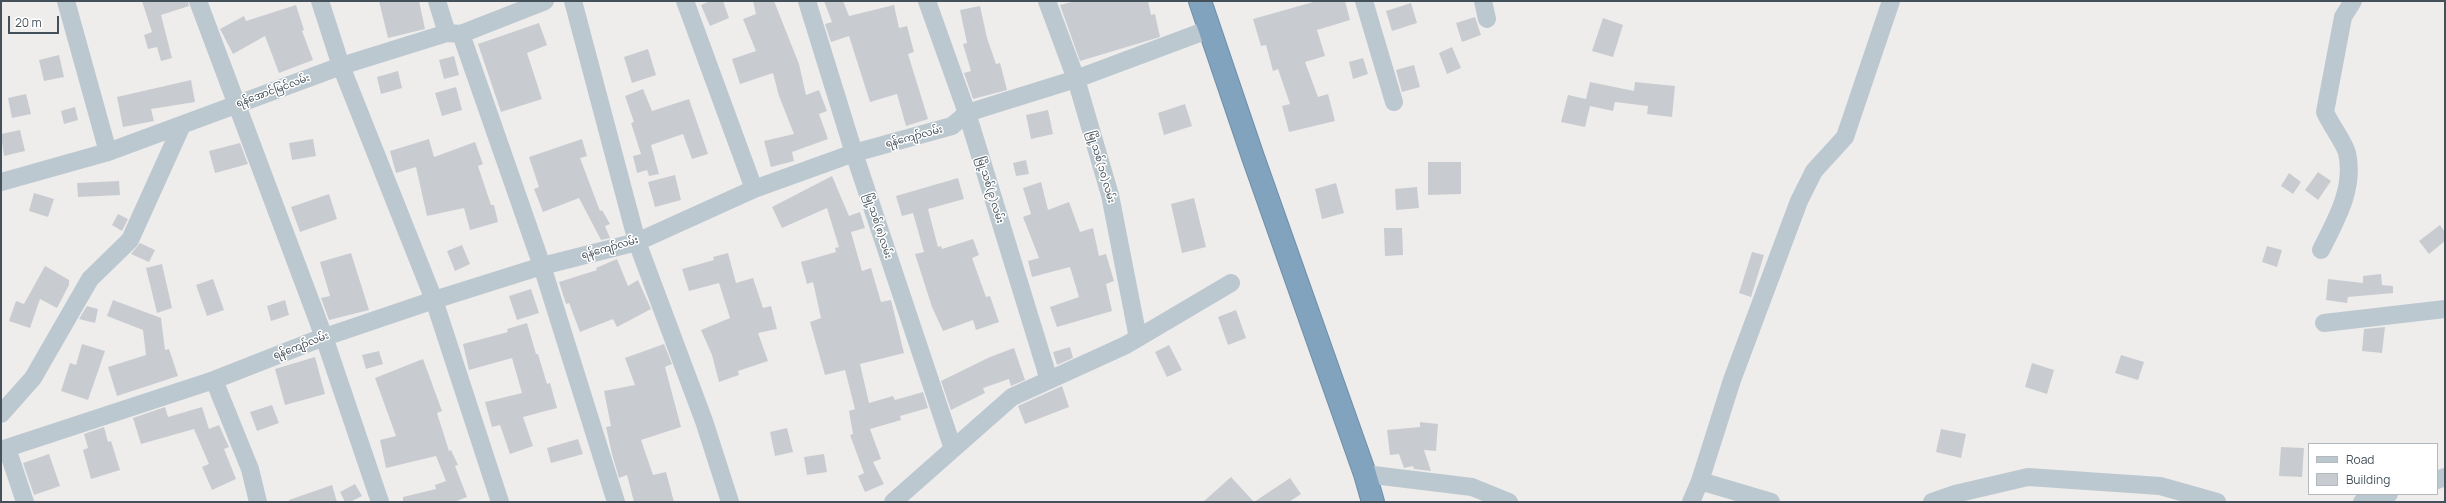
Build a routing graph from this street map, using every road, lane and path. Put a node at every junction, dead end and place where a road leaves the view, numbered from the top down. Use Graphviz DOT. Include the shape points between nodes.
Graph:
graph roads {
  1 [pos="66,1"];
  2 [pos="198,1"];
  3 [pos="320,1"];
  4 [pos="437,1"];
  5 [pos="545,1"];
  6 [pos="574,1"];
  7 [pos="685,1"];
  8 [pos="807,1"];
  9 [pos="927,1"];
  10 [pos="1048,1"];
  11 [pos="1200,1"];
  12 [pos="1364,1"];
  13 [pos="1483,1"];
  14 [pos="1892,1"];
  15 [pos="2353,1"];
  16 [pos="1487,19"];
  17 [pos="1210,29"];
  18 [pos="454,33"];
  19 [pos="341,66"];
  20 [pos="1076,79"];
  21 [pos="1394,102"];
  22 [pos="235,105"];
  23 [pos="967,112"];
  24 [pos="182,125"];
  25 [pos="108,152"];
  26 [pos="854,154"];
  27 [pos="1,182"];
  28 [pos="754,189"];
  29 [pos="637,242"];
  30 [pos="2321,250"];
  31 [pos="542,266"];
  32 [pos="1231,283"];
  33 [pos="434,300"];
  34 [pos="2445,309"];
  35 [pos="2324,324"];
  36 [pos="324,337"];
  37 [pos="1138,338"];
  38 [pos="214,380"];
  39 [pos="1049,380"];
  40 [pos="1,414"];
  41 [pos="4,449"];
  42 [pos="953,449"];
  43 [pos="1365,474"];
  44 [pos="1700,481"];
  45 [pos="2386,495"];
  46 [pos="25,502"];
  47 [pos="258,502"];
  48 [pos="380,502"];
  49 [pos="500,502"];
  50 [pos="616,502"];
  51 [pos="730,502"];
  52 [pos="894,502"];
  53 [pos="1373,502"];
  54 [pos="1509,502"];
  55 [pos="1691,502"];
  56 [pos="1771,502"];
  57 [pos="1932,502"];
  58 [pos="2217,502"];
  59 [pos="2362,502"];
  1 -- 25 [label="street"];
  2 -- 22 [label="street"];
  3 -- 19 [label="street"];
  4 -- 18 [label="street"];
  5 -- 18 [label="street, ရန်အောင်မြင်လမ်း"];
  6 -- 29 [label="street"];
  7 -- 28 [label="street"];
  8 -- 26 [label="street, မြို့သစ်(၈)လမ်း"];
  9 -- 23 [label="street, မြို့သစ်(၉)လမ်း"];
  10 -- 20 [label="street, မြို့သစ်(၁၀)လမ်း"];
  11 -- 17 [label="highway"];
  12 -- 21 [label="street"];
  13 -- 16 [label="street"];
  14 -- 44 [label="street" via="1845,137 1814,171 1799,201 1732,380"];
  15 -- 30 [label="street" via="2343,17 2325,112 2347,152 2349,173 2343,207"];
  17 -- 20 [label="street, ရန်ကျော်လမ်း"];
  17 -- 43 [label="highway"];
  18 -- 19 [label="street, ရန်အောင်မြင်လမ်း"];
  18 -- 31 [label="street"];
  19 -- 22 [label="street, ရန်အောင်မြင်လမ်း"];
  19 -- 33 [label="street"];
  20 -- 23 [label="street, ရန်ကျော်လမ်း"];
  20 -- 37 [label="street, မြို့သစ်(၁၀)လမ်း" via="1110,195"];
  22 -- 24 [label="street, ရန်အောင်မြင်လမ်း"];
  22 -- 36 [label="street"];
  23 -- 26 [label="street, ရန်ကျော်လမ်း" via="952,126"];
  23 -- 39 [label="street, မြို့သစ်(၉)လမ်း"];
  24 -- 25 [label="street, ရန်အောင်မြင်လမ်း"];
  24 -- 40 [label="street" via="130,240 90,279 33,378"];
  25 -- 27 [label="street, ရန်အောင်မြင်လမ်း"];
  26 -- 28 [label="street, ရန်ကျော်လမ်း"];
  26 -- 42 [label="street, မြို့သစ်(၈)လမ်း"];
  28 -- 29 [label="street, ရန်ကျော်လမ်း"];
  29 -- 31 [label="street, ရန်ကျော်လမ်း"];
  29 -- 51 [label="street" via="704,421"];
  31 -- 33 [label="street, ရန်ကျော်လမ်း"];
  31 -- 50 [label="street"];
  32 -- 37 [label="street"];
  33 -- 36 [label="street, ရန်ကျော်လမ်း"];
  33 -- 49 [label="street"];
  34 -- 35 [label="street"];
  36 -- 38 [label="street, ရန်ကျော်လမ်း"];
  36 -- 48 [label="street"];
  37 -- 39 [label="street"];
  38 -- 41 [label="street, ရန်ကျော်လမ်း"];
  38 -- 47 [label="street" via="250,469"];
  39 -- 42 [label="street" via="1012,397"];
  41 -- 46 [label="street"];
  42 -- 52 [label="street"];
  43 -- 53 [label="highway"];
  43 -- 54 [label="street" via="1472,487"];
  44 -- 55 [label="street"];
  44 -- 56 [label="street"];
  45 -- 59 [label="street"];
  57 -- 58 [label="street" via="2028,477 2160,486"];
}
